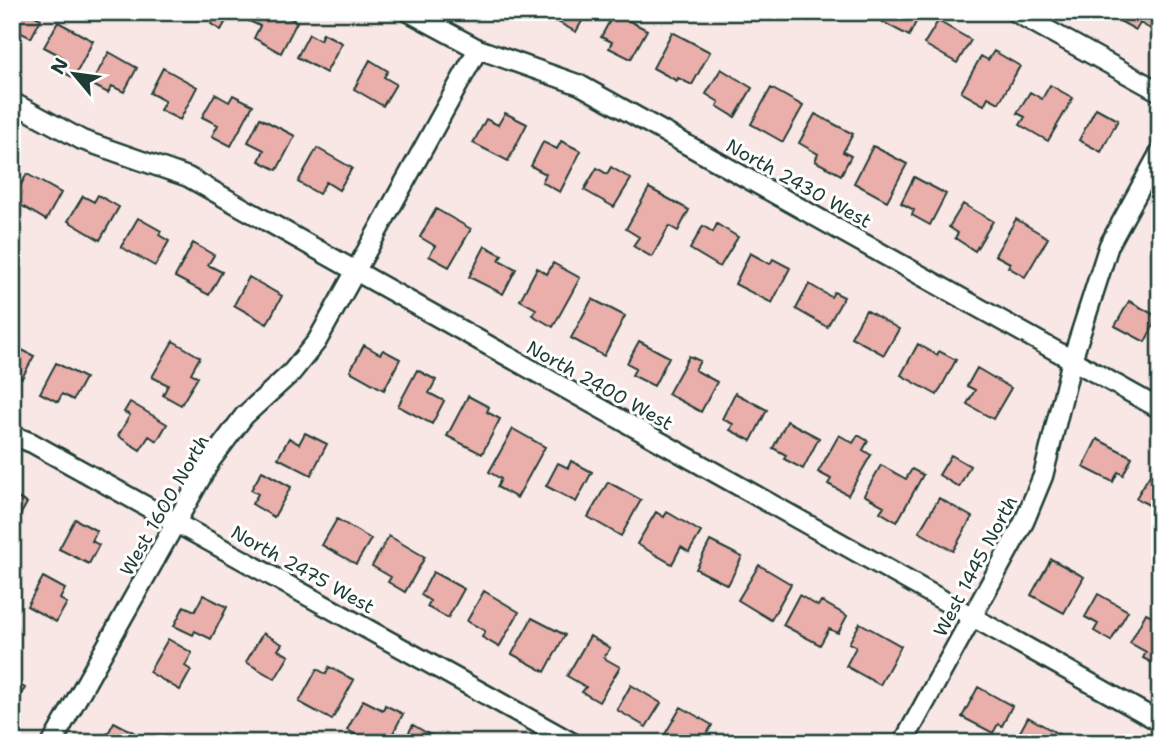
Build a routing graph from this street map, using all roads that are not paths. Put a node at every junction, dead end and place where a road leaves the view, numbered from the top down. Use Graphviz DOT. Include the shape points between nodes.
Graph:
graph roads {
  1 [pos="409,12"];
  2 [pos="1015,12"];
  3 [pos="478,49"];
  4 [pos="1160,92"];
  5 [pos="12,102"];
  6 [pos="1160,152"];
  7 [pos="355,272"];
  8 [pos="1072,360"];
  9 [pos="1160,409"];
  10 [pos="12,435"];
  11 [pos="176,523"];
  12 [pos="973,617"];
  13 [pos="1160,722"];
  14 [pos="52,743"];
  15 [pos="573,743"];
  16 [pos="903,743"];
  1 -- 3 [label="street, North 2430 West"];
  2 -- 4 [label="street"];
  3 -- 7 [label="street, West 1600 North"];
  3 -- 8 [label="street, North 2430 West" via="580,85"];
  5 -- 7 [label="street, North 2400 West" via="82,140 188,177"];
  6 -- 8 [label="street, West 1445 North" via="1110,246"];
  7 -- 11 [label="street, West 1600 North" via="317,341 292,372 244,416 211,460"];
  7 -- 12 [label="street, North 2400 West"];
  8 -- 9 [label="street, North 2430 West"];
  8 -- 12 [label="street, West 1445 North" via="1043,476"];
  10 -- 11 [label="street, North 2475 West"];
  11 -- 14 [label="street, West 1600 North"];
  11 -- 15 [label="street, North 2475 West"];
  12 -- 13 [label="street, North 2400 West"];
  12 -- 16 [label="street, West 1445 North"];
}
